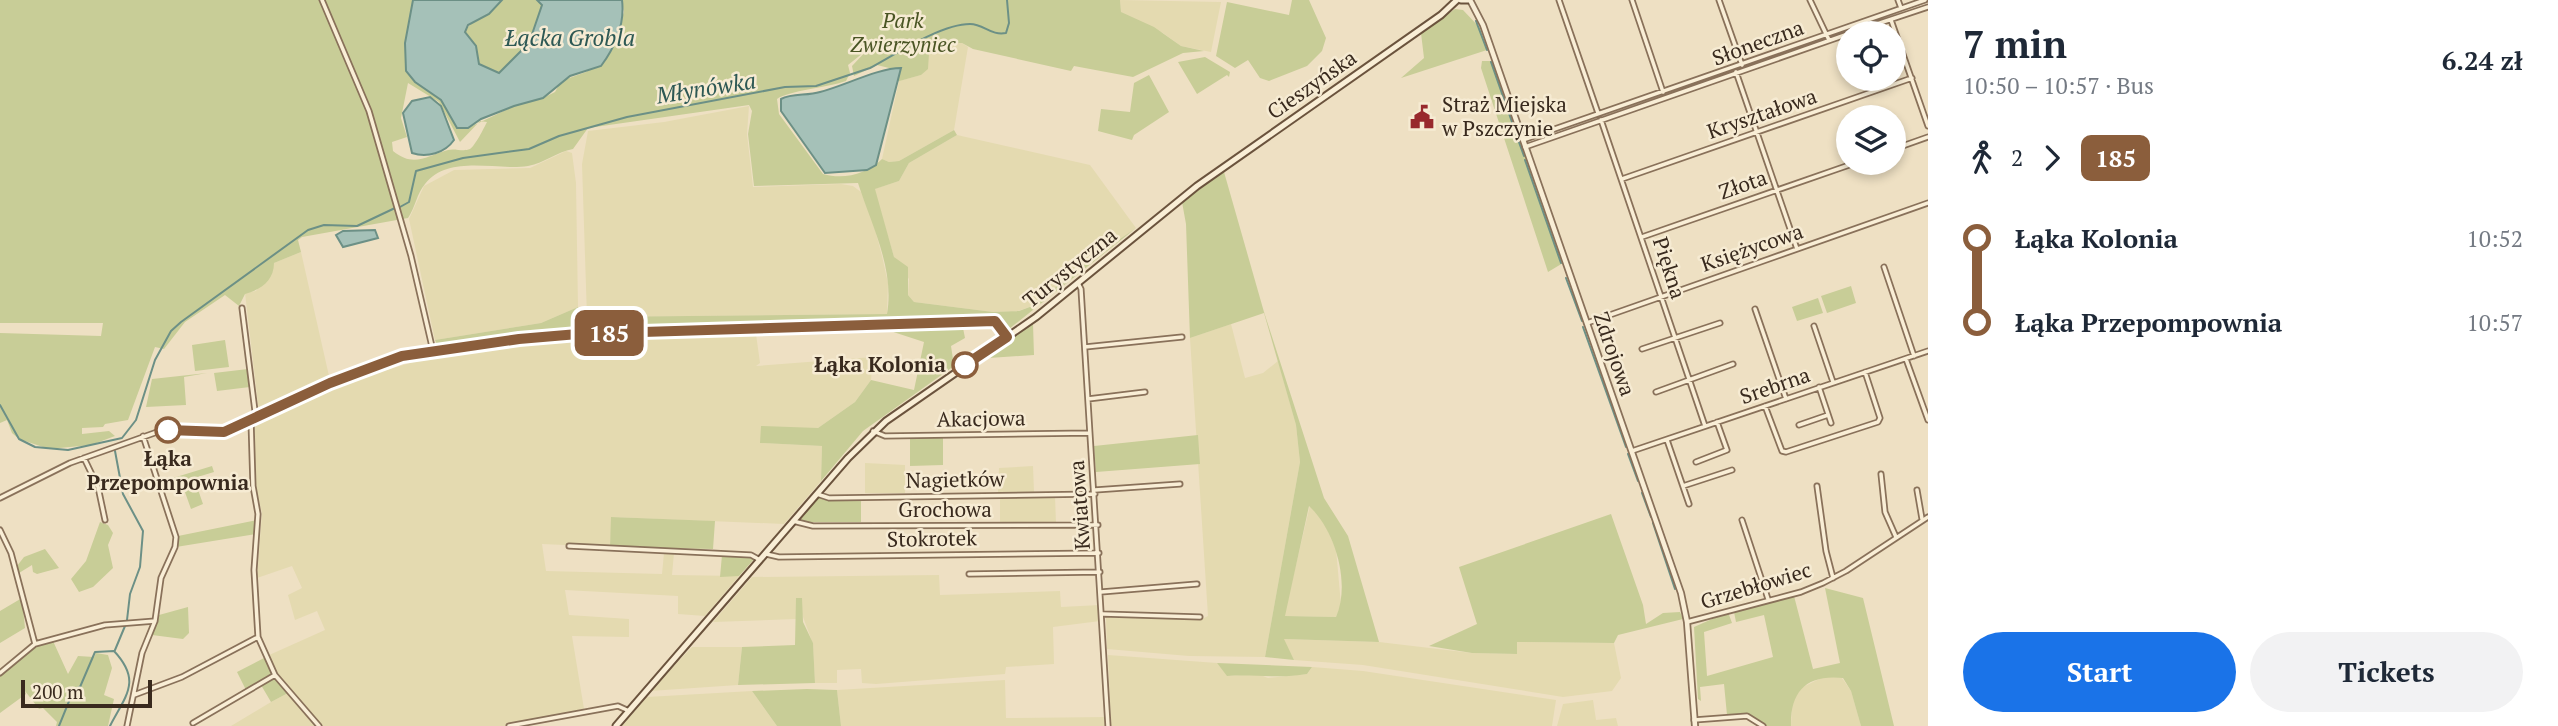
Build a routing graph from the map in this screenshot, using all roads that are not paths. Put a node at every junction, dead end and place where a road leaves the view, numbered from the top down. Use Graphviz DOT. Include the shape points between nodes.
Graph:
graph roads {
  1 [pos="322,0"];
  2 [pos="1459,0"];
  3 [pos="1469,0"];
  4 [pos="1559,0"];
  5 [pos="1632,0"];
  6 [pos="1720,0"];
  7 [pos="1810,0"];
  8 [pos="1898,0"];
  9 [pos="1925,0"];
  10 [pos="1928,7"];
  11 [pos="1901,8"];
  12 [pos="1891,20"];
  13 [pos="1888,21"];
  14 [pos="1827,34"];
  15 [pos="1836,38"];
  16 [pos="1829,40"];
  17 [pos="1743,68"];
  18 [pos="1735,70"];
  19 [pos="1912,78"];
  20 [pos="1663,92"];
  21 [pos="1599,117"];
  22 [pos="1928,127"];
  23 [pos="1756,133"];
  24 [pos="1928,137"];
  25 [pos="1523,140"];
  26 [pos="1906,145"];
  27 [pos="1525,146"];
  28 [pos="1836,169"];
  29 [pos="1622,180"];
  30 [pos="1776,190"];
  31 [pos="1184,195"];
  32 [pos="1928,203"];
  33 [pos="1642,237"];
  34 [pos="1797,249"];
  35 [pos="1884,267"];
  36 [pos="1078,283"];
  37 [pos="1662,296"];
  38 [pos="242,308"];
  39 [pos="1755,309"];
  40 [pos="1587,323"];
  41 [pos="1720,323"];
  42 [pos="1814,326"];
  43 [pos="1007,337"];
  44 [pos="1182,337"];
  45 [pos="1675,338"];
  46 [pos="1085,347"];
  47 [pos="1642,349"];
  48 [pos="433,351"];
  49 [pos="1928,351"];
  50 [pos="1914,356"];
  51 [pos="1906,359"];
  52 [pos="1733,365"];
  53 [pos="1866,372"];
  54 [pos="1689,380"];
  55 [pos="1833,382"];
  56 [pos="1819,387"];
  57 [pos="1145,392"];
  58 [pos="1656,392"];
  59 [pos="1088,399"];
  60 [pos="1786,399"];
  61 [pos="1765,406"];
  62 [pos="1828,415"];
  63 [pos="253,420"];
  64 [pos="1928,420"];
  65 [pos="1717,422"];
  66 [pos="1831,423"];
  67 [pos="1799,425"];
  68 [pos="1705,426"];
  69 [pos="873,431"];
  70 [pos="1090,433"];
  71 [pos="143,436"];
  72 [pos="1667,439"];
  73 [pos="1632,451"];
  74 [pos="84,458"];
  75 [pos="1696,462"];
  76 [pos="1732,470"];
  77 [pos="1881,474"];
  78 [pos="1180,484"];
  79 [pos="1683,486"];
  80 [pos="1817,486"];
  81 [pos="1917,490"];
  82 [pos="1095,492"];
  83 [pos="817,494"];
  84 [pos="0,498"];
  85 [pos="1689,504"];
  86 [pos="1926,518"];
  87 [pos="104,520"];
  88 [pos="1742,520"];
  89 [pos="793,521"];
  90 [pos="1928,523"];
  91 [pos="1098,525"];
  92 [pos="0,530"];
  93 [pos="1896,537"];
  94 [pos="569,546"];
  95 [pos="765,553"];
  96 [pos="1099,553"];
  97 [pos="760,560"];
  98 [pos="1100,572"];
  99 [pos="968,574"];
  100 [pos="1833,578"];
  101 [pos="1197,584"];
  102 [pos="1101,592"];
  103 [pos="1768,599"];
  104 [pos="1103,614"];
  105 [pos="1200,617"];
  106 [pos="155,621"];
  107 [pos="1687,622"];
  108 [pos="258,637"];
  109 [pos="35,644"];
  110 [pos="0,673"];
  111 [pos="275,675"];
  112 [pos="134,695"];
  113 [pos="629,711"];
  114 [pos="1726,718"];
  115 [pos="192,723"];
  116 [pos="1694,723"];
  117 [pos="532,724"];
  118 [pos="127,726"];
  119 [pos="319,726"];
  120 [pos="509,726"];
  121 [pos="616,726"];
  122 [pos="1108,726"];
  123 [pos="1726,726"];
  124 [pos="1763,726"];
  1 -- 48 [label="street" via="369,111"];
  2 -- 3 [label="main road"];
  2 -- 31 [label="main road, Cieszyńska"];
  3 -- 25 [label="street, Zdrojowa"];
  4 -- 21 [label="street, Piękna"];
  5 -- 20 [label="street"];
  6 -- 17 [label="street"];
  7 -- 14 [label="street"];
  8 -- 11 [label="street"];
  9 -- 11 [label="street, Słoneczna"];
  10 -- 12 [label="street, Słoneczna"];
  11 -- 14 [label="street, Słoneczna"];
  12 -- 13 [label="street, Słoneczna"];
  12 -- 19 [label="street"];
  14 -- 16 [label="street"];
  14 -- 17 [label="street, Słoneczna"];
  15 -- 16 [label="street, Słoneczna"];
  16 -- 17 [label="street, Słoneczna"];
  17 -- 18 [label="street, Słoneczna"];
  18 -- 20 [label="street, Słoneczna"];
  18 -- 21 [label="street, Słoneczna"];
  18 -- 23 [label="street"];
  19 -- 22 [label="street"];
  19 -- 23 [label="street, Kryształowa"];
  20 -- 21 [label="street, Słoneczna"];
  21 -- 25 [label="street, Słoneczna"];
  21 -- 27 [label="street, Słoneczna"];
  21 -- 29 [label="street, Piękna"];
  23 -- 29 [label="street, Kryształowa"];
  23 -- 30 [label="street"];
  24 -- 26 [label="street"];
  25 -- 27 [label="street, Zdrojowa"];
  27 -- 40 [label="street, Zdrojowa"];
  28 -- 30 [label="street, Złota"];
  29 -- 33 [label="street, Piękna"];
  30 -- 33 [label="street, Złota"];
  30 -- 34 [label="street"];
  31 -- 36 [label="main road, Turystyczna"];
  32 -- 34 [label="street, Księżycowa"];
  33 -- 37 [label="street, Piękna"];
  34 -- 37 [label="street, Księżycowa"];
  35 -- 50 [label="street"];
  36 -- 43 [label="main road, Turystyczna"];
  36 -- 46 [label="street, Kwiatowa"];
  37 -- 40 [label="street, Księżycowa"];
  37 -- 45 [label="street, Piękna"];
  38 -- 63 [label="street"];
  39 -- 60 [label="street"];
  40 -- 73 [label="street, Zdrojowa"];
  41 -- 45 [label="street"];
  42 -- 55 [label="street"];
  43 -- 48 [label="street" via="990,320 578,334"];
  43 -- 69 [label="main road, Turystyczna"];
  44 -- 46 [label="street"];
  45 -- 47 [label="street"];
  45 -- 54 [label="street, Piękna"];
  46 -- 59 [label="street, Kwiatowa"];
  48 -- 63 [label="street" via="402,356 330,383"];
  49 -- 50 [label="street, Srebrna"];
  50 -- 51 [label="street, Srebrna"];
  51 -- 53 [label="street, Srebrna"];
  51 -- 64 [label="street"];
  52 -- 54 [label="street"];
  53 -- 55 [label="street, Srebrna"];
  53 -- 61 [label="street" via="1878,422 1786,452"];
  54 -- 58 [label="street"];
  54 -- 68 [label="street, Piękna"];
  55 -- 56 [label="street, Srebrna"];
  56 -- 60 [label="street, Srebrna"];
  56 -- 62 [label="street"];
  57 -- 59 [label="street"];
  59 -- 70 [label="street, Kwiatowa"];
  60 -- 61 [label="street, Srebrna"];
  61 -- 65 [label="street, Srebrna"];
  62 -- 66 [label="street"];
  62 -- 67 [label="street"];
  63 -- 71 [label="street" via="224,432 171,430"];
  63 -- 108 [label="street"];
  65 -- 68 [label="street, Srebrna"];
  65 -- 75 [label="street" via="1727,450"];
  68 -- 72 [label="street, Srebrna"];
  69 -- 70 [label="street, Akacjowa" via="883,436"];
  69 -- 83 [label="main road, Turystyczna"];
  70 -- 82 [label="street, Kwiatowa"];
  71 -- 74 [label="street"];
  71 -- 106 [label="street" via="176,537 161,578"];
  72 -- 73 [label="street, Srebrna"];
  72 -- 79 [label="street"];
  73 -- 107 [label="street, Zdrojowa"];
  74 -- 84 [label="street"];
  74 -- 87 [label="street" via="98,487"];
  76 -- 79 [label="street"];
  77 -- 93 [label="street" via="1885,512"];
  78 -- 82 [label="street, Nagietków"];
  79 -- 85 [label="street"];
  80 -- 100 [label="street, Grzebłowiec"];
  81 -- 86 [label="street"];
  82 -- 83 [label="street, Nagietków" via="829,498"];
  82 -- 91 [label="street, Kwiatowa"];
  83 -- 89 [label="main road, Turystyczna"];
  86 -- 90 [label="street"];
  86 -- 93 [label="street, Grzebłowiec"];
  88 -- 103 [label="street"];
  89 -- 91 [label="street, Grochowa" via="823,526"];
  89 -- 95 [label="main road, Turystyczna"];
  91 -- 96 [label="street, Kwiatowa"];
  92 -- 109 [label="street" via="11,553"];
  93 -- 100 [label="street, Grzebłowiec"];
  94 -- 97 [label="street" via="751,555"];
  95 -- 96 [label="street, Stokrotek" via="779,557"];
  95 -- 97 [label="main road, Turystyczna"];
  96 -- 98 [label="street, Kwiatowa"];
  97 -- 113 [label="main road, Turystyczna"];
  98 -- 99 [label="street"];
  98 -- 102 [label="street, Kwiatowa"];
  100 -- 103 [label="street, Grzebłowiec"];
  101 -- 102 [label="street"];
  102 -- 104 [label="street, Kwiatowa"];
  103 -- 107 [label="street, Grzebłowiec"];
  104 -- 105 [label="street"];
  104 -- 122 [label="street, Kwiatowa"];
  106 -- 109 [label="street" via="105,625"];
  106 -- 112 [label="street" via="142,653"];
  107 -- 116 [label="street, Zdrojowa"];
  108 -- 111 [label="street"];
  108 -- 112 [label="street" via="182,677"];
  109 -- 110 [label="street"];
  111 -- 115 [label="street"];
  111 -- 119 [label="street"];
  112 -- 118 [label="street"];
  113 -- 117 [label="street" via="618,706"];
  113 -- 121 [label="main road, Turystyczna"];
  114 -- 116 [label="street"];
  114 -- 123 [label="street"];
  114 -- 124 [label="street" via="1747,716"];
  117 -- 120 [label="street"];
}
